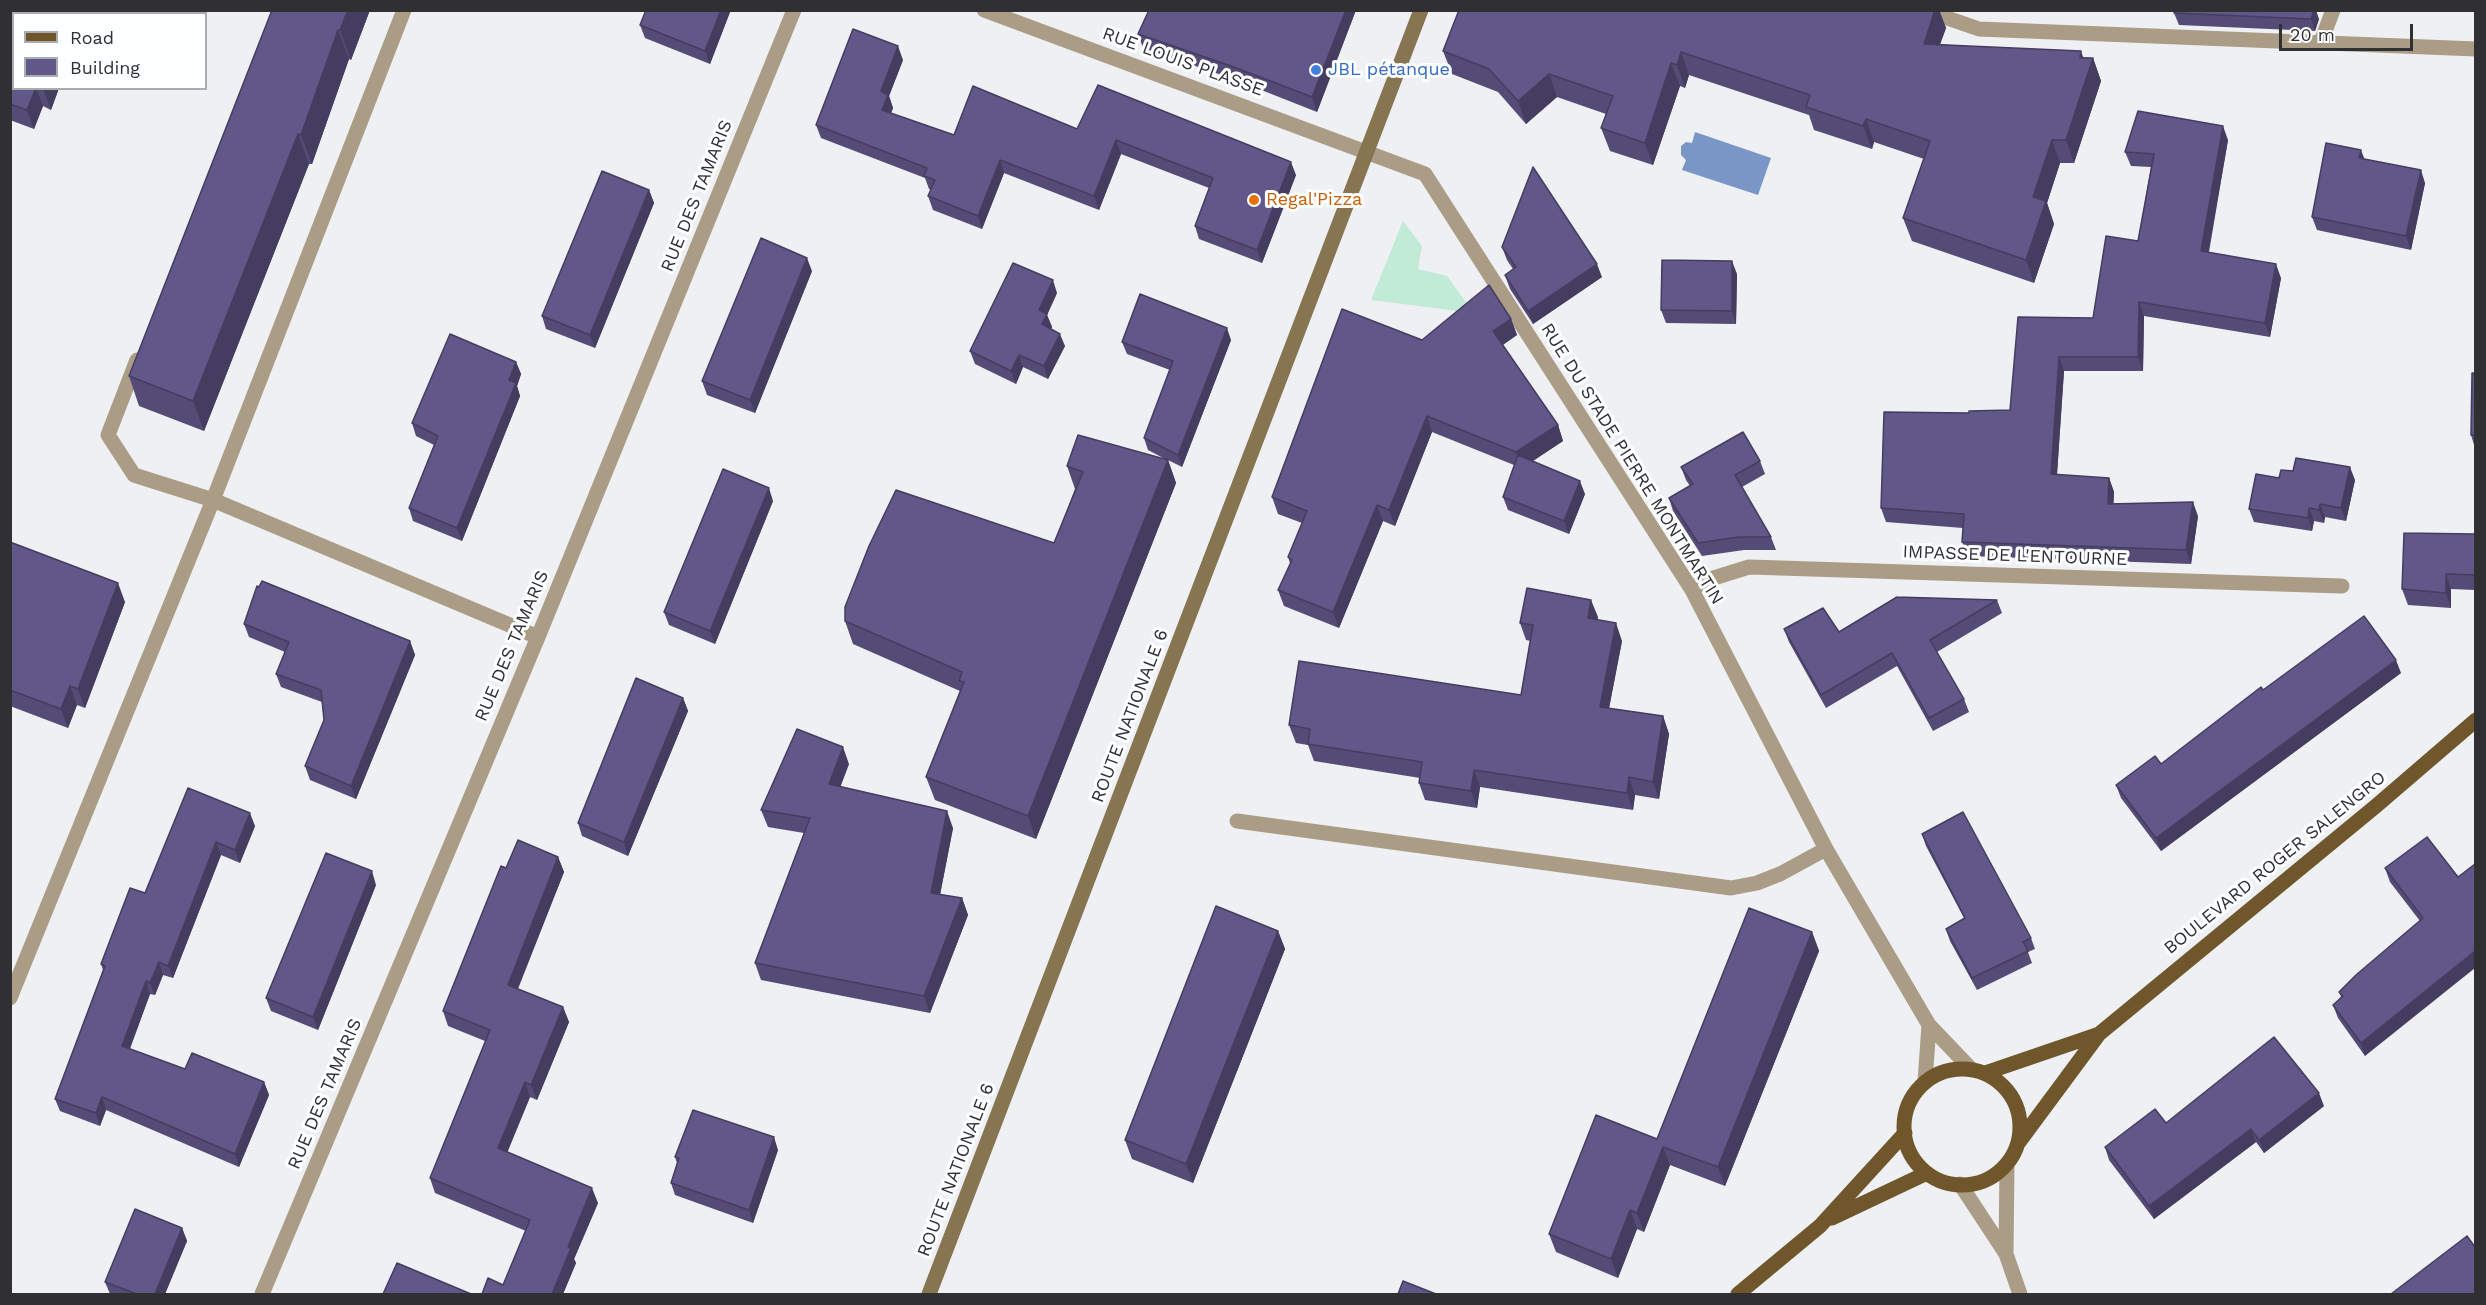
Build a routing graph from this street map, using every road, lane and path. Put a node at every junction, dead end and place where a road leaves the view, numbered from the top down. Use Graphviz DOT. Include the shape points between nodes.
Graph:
graph roads {
  1 [pos="404,10"];
  2 [pos="795,10"];
  3 [pos="984,10"];
  4 [pos="1421,10"];
  5 [pos="1924,10"];
  6 [pos="2332,10"];
  7 [pos="2321,42"];
  8 [pos="2475,50"];
  9 [pos="1368,151"];
  10 [pos="142,346"];
  11 [pos="213,500"];
  12 [pos="2342,586"];
  13 [pos="1692,590"];
  14 [pos="538,637"];
  15 [pos="2475,720"];
  16 [pos="1237,821"];
  17 [pos="1826,849"];
  18 [pos="10,999"];
  19 [pos="1929,1025"];
  20 [pos="2099,1034"];
  21 [pos="1978,1071"];
  22 [pos="1925,1082"];
  23 [pos="1905,1133"];
  24 [pos="2019,1142"];
  25 [pos="2007,1164"];
  26 [pos="1927,1173"];
  27 [pos="1960,1184"];
  28 [pos="1820,1226"];
  29 [pos="2006,1254"];
  30 [pos="262,1294"];
  31 [pos="929,1294"];
  32 [pos="1738,1294"];
  33 [pos="2020,1294"];
  1 -- 11 [label="street"];
  2 -- 14 [label="street, RUE DES TAMARIS"];
  3 -- 9 [label="street, RUE LOUIS PLASSE"];
  4 -- 9 [label="main road, ROUTE NATIONALE 6"];
  5 -- 7 [label="street" via="1979,29"];
  6 -- 7 [label="street"];
  7 -- 8 [label="street"];
  9 -- 13 [label="street, RUE DU STADE PIERRE MONTMARTIN" via="1425,174"];
  9 -- 31 [label="main road, ROUTE NATIONALE 6"];
  10 -- 11 [label="street" via="108,435 134,475"];
  11 -- 14 [label="street"];
  11 -- 18 [label="street"];
  12 -- 13 [label="street, IMPASSE DE L'ENTOURNE" via="1749,567 1704,581"];
  13 -- 17 [label="street, RUE DU STADE PIERRE MONTMARTIN"];
  14 -- 30 [label="street, RUE DES TAMARIS"];
  15 -- 20 [label="main road, BOULEVARD ROGER SALENGRO" via="2376,807"];
  16 -- 17 [label="street" via="1731,888 1780,874"];
  17 -- 19 [label="street, RUE DU STADE PIERRE MONTMARTIN"];
  19 -- 21 [label="street, RUE DU STADE PIERRE MONTMARTIN"];
  19 -- 22 [label="street"];
  20 -- 21 [label="main road, BOULEVARD ROGER SALENGRO"];
  20 -- 24 [label="main road, BOULEVARD ROGER SALENGRO"];
  21 -- 22 [label="main road" via="1955,1069"];
  21 -- 24 [label="main road" via="1999,1082 2014,1102 2020,1125"];
  22 -- 23 [label="main road" via="1905,1114"];
  23 -- 26 [label="main road" via="1908,1149"];
  23 -- 28 [label="main road"];
  24 -- 25 [label="main road"];
  25 -- 27 [label="main road" via="1994,1176"];
  25 -- 29 [label="street"];
  26 -- 27 [label="main road" via="1943,1182"];
  26 -- 28 [label="main road"];
  27 -- 29 [label="street"];
  28 -- 32 [label="main road"];
  29 -- 33 [label="street"];
}
